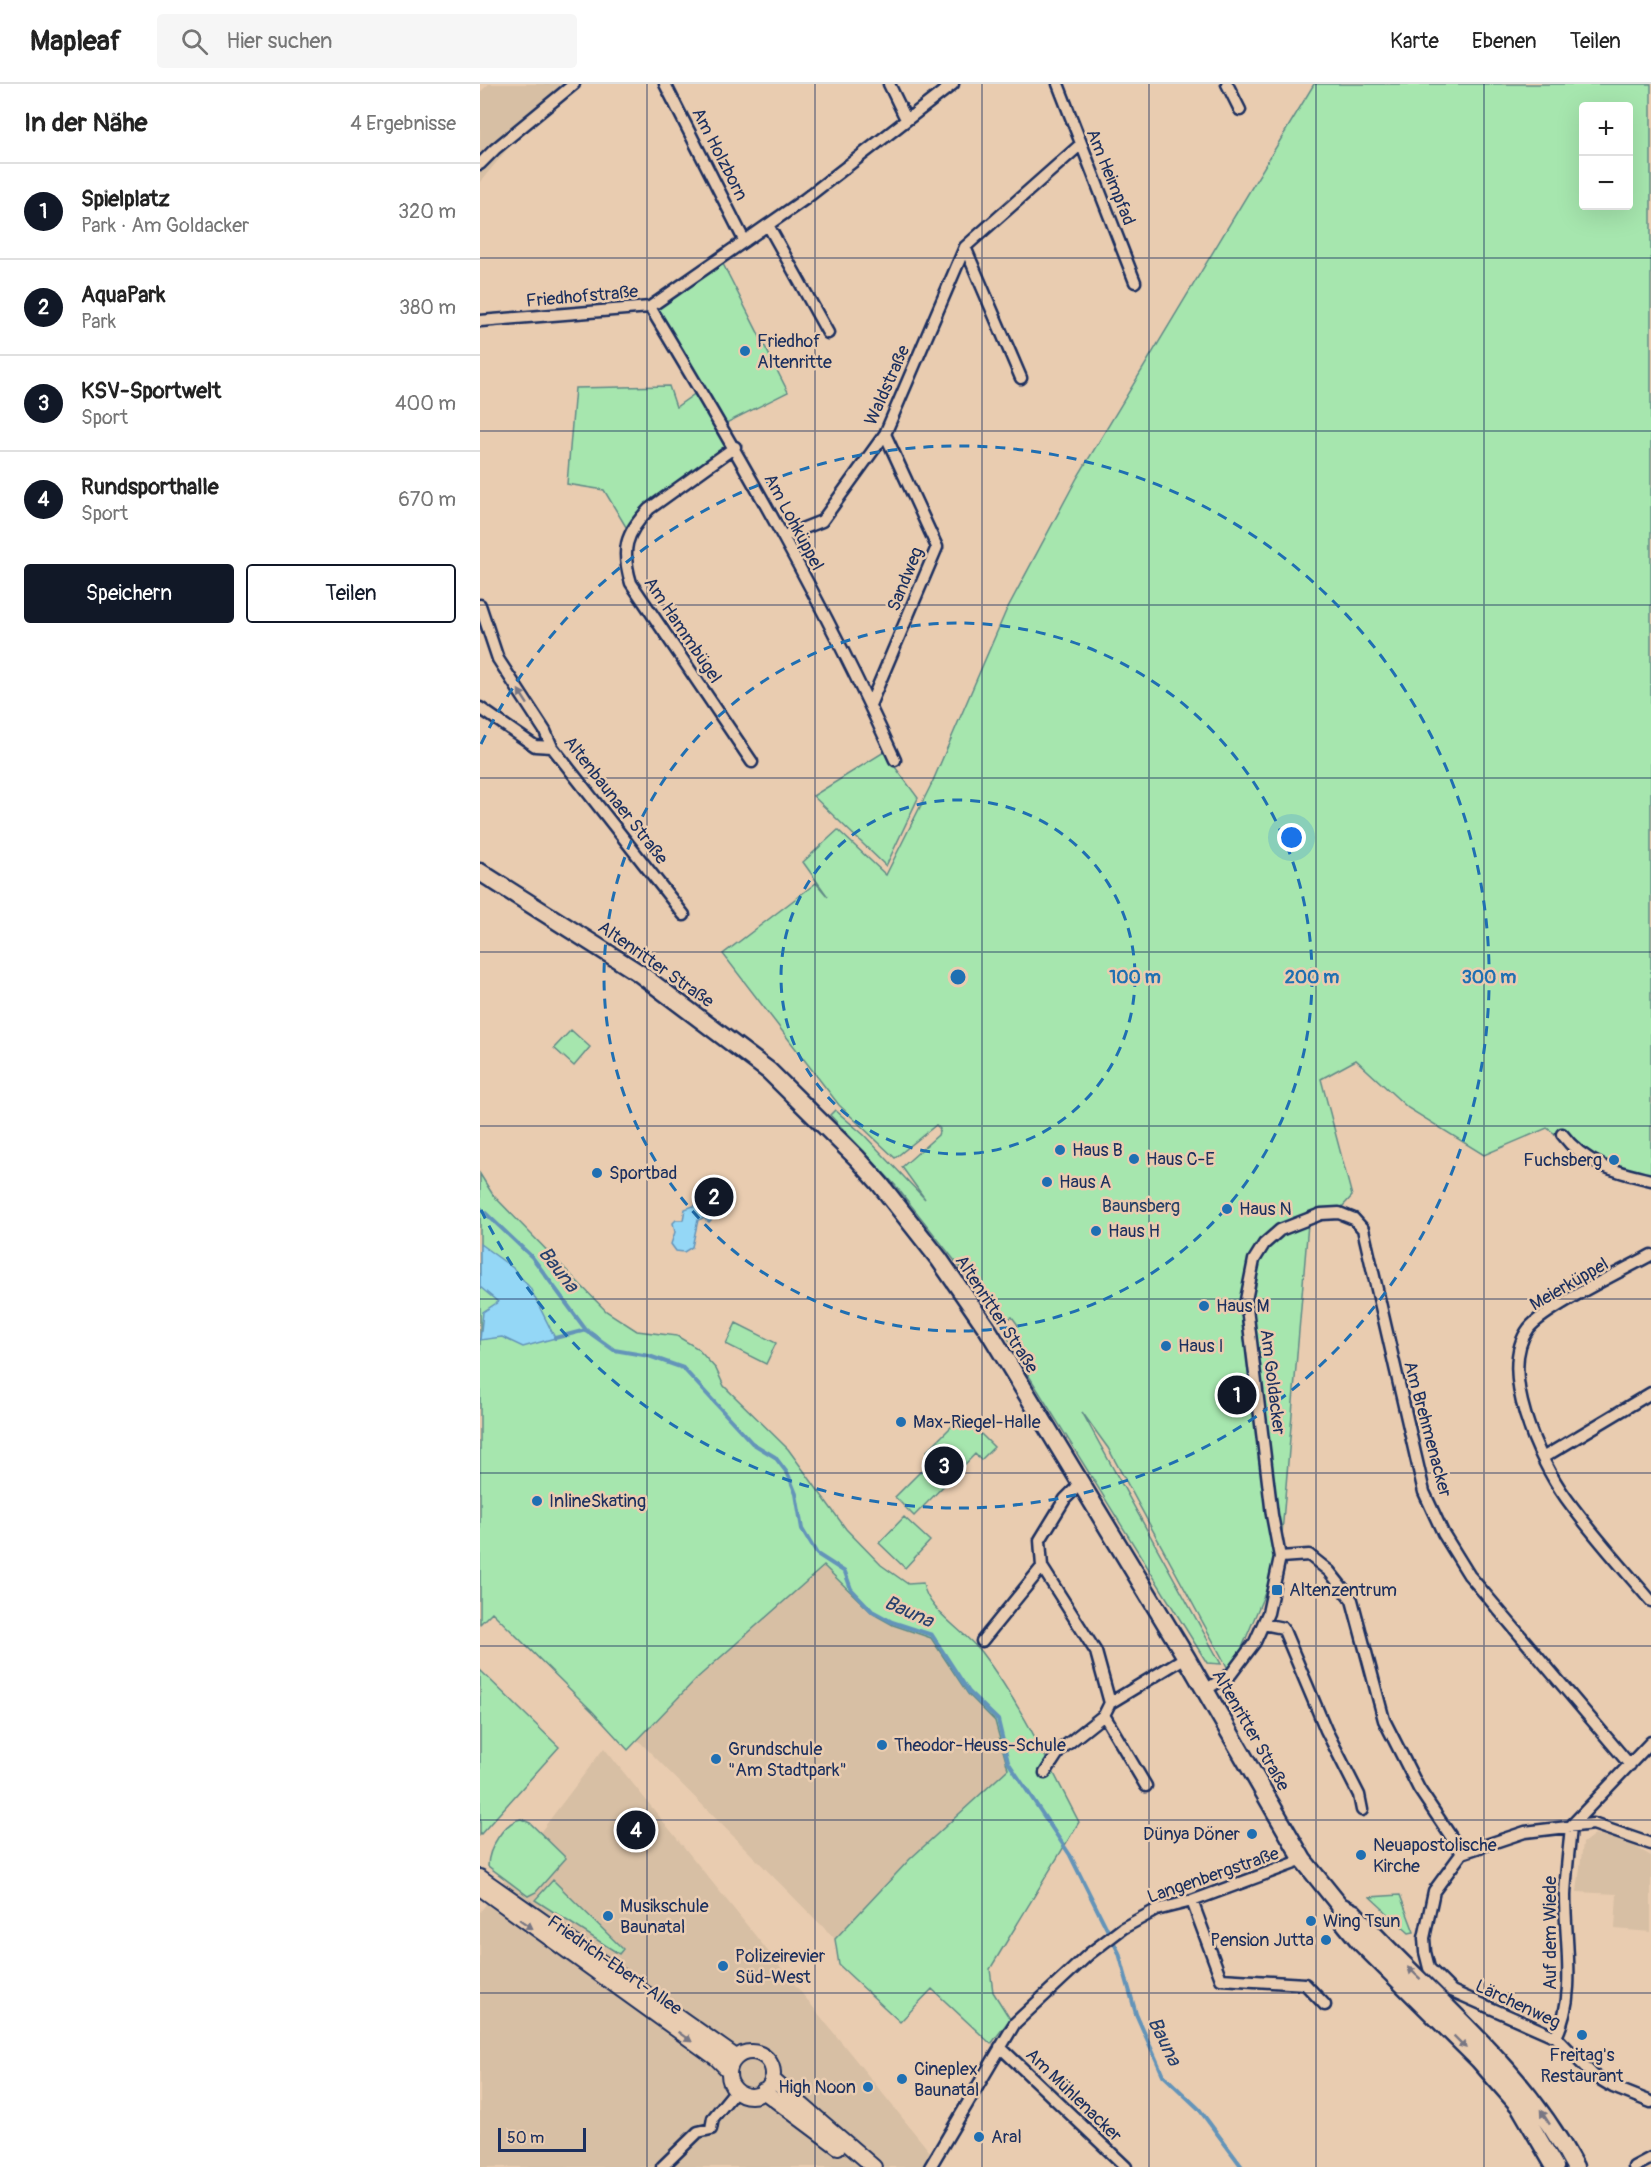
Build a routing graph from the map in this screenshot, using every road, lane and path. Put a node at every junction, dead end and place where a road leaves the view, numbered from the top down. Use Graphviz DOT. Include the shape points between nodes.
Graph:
graph roads {
  1 [pos="574,84"];
  2 [pos="665,84"];
  3 [pos="889,84"];
  4 [pos="953,84"];
  5 [pos="1058,84"];
  6 [pos="1227,84"];
  7 [pos="1240,110"];
  8 [pos="906,119"];
  9 [pos="1080,145"];
  10 [pos="480,164"];
  11 [pos="768,225"];
  12 [pos="744,240"];
  13 [pos="965,247"];
  14 [pos="1135,282"];
  15 [pos="650,307"];
  16 [pos="480,321"];
  17 [pos="828,333"];
  18 [pos="1022,378"];
  19 [pos="885,434"];
  20 [pos="735,447"];
  21 [pos="784,536"];
  22 [pos="480,604"];
  23 [pos="870,705"];
  24 [pos="480,708"];
  25 [pos="552,747"];
  26 [pos="895,760"];
  27 [pos="752,762"];
  28 [pos="480,872"];
  29 [pos="684,915"];
  30 [pos="1562,1134"];
  31 [pos="1651,1180"];
  32 [pos="1354,1219"];
  33 [pos="1651,1256"];
  34 [pos="1651,1393"];
  35 [pos="1544,1457"];
  36 [pos="1080,1484"];
  37 [pos="1280,1557"];
  38 [pos="1042,1567"];
  39 [pos="1651,1601"];
  40 [pos="1263,1624"];
  41 [pos="982,1641"];
  42 [pos="1185,1657"];
  43 [pos="1205,1690"];
  44 [pos="1110,1703"];
  45 [pos="1104,1715"];
  46 [pos="1651,1742"];
  47 [pos="1630,1765"];
  48 [pos="1045,1773"];
  49 [pos="1146,1786"];
  50 [pos="1362,1810"];
  51 [pos="1571,1826"];
  52 [pos="1651,1844"];
  53 [pos="1462,1853"];
  54 [pos="1303,1860"];
  55 [pos="480,1877"];
  56 [pos="480,1888"];
  57 [pos="1192,1901"];
  58 [pos="1340,1906"];
  59 [pos="1324,2005"];
  60 [pos="1556,2037"];
  61 [pos="999,2047"];
  62 [pos="736,2057"];
  63 [pos="729,2071"];
  64 [pos="767,2085"];
  65 [pos="736,2090"];
  66 [pos="1651,2102"];
  67 [pos="1651,2158"];
  68 [pos="662,2167"];
  69 [pos="860,2167"];
  70 [pos="874,2167"];
  71 [pos="930,2167"];
  72 [pos="1126,2167"];
  73 [pos="1555,2167"];
  74 [pos="1575,2167"];
  75 [pos="1634,2167"];
  1 -- 10 [label="street"];
  2 -- 12 [label="street, Am Holzborn"];
  3 -- 8 [label="street"];
  4 -- 8 [label="street, Friedhofstraße"];
  5 -- 9 [label="street, Am Heimpfad"];
  6 -- 7 [label="street"];
  8 -- 11 [label="street, Friedhofstraße"];
  9 -- 13 [label="street, Waldstraße"];
  9 -- 14 [label="street, Am Heimpfad"];
  11 -- 12 [label="street, Friedhofstraße"];
  11 -- 17 [label="street"];
  12 -- 15 [label="street, Friedhofstraße"];
  13 -- 18 [label="street"];
  13 -- 19 [label="street, Waldstraße"];
  15 -- 16 [label="street, Friedhofstraße"];
  15 -- 20 [label="street, Am Lohküppel"];
  19 -- 21 [label="street, Waldstraße" via="822,522"];
  19 -- 23 [label="street, Sandweg" via="937,547"];
  20 -- 21 [label="street, Am Lohküppel"];
  20 -- 27 [label="street, Am Hammbügel" via="637,521 628,532 626,567 631,583"];
  21 -- 23 [label="street, Am Lohküppel"];
  25 -- 22 [label="street, Altenbaunaer Straße, one-way" via="498,660"];
  23 -- 26 [label="street, Am Lohküppel"];
  24 -- 25 [label="street" via="535,746"];
  25 -- 29 [label="street, Altenbaunaer Straße"];
  28 -- 36 [label="main road, Altenritter Straße" via="639,973 769,1071 857,1158 968,1301"];
  30 -- 31 [label="street" via="1586,1160"];
  32 -- 37 [label="street, Am Goldacker" via="1339,1213 1321,1214 1280,1230 1264,1244 1249,1277 1246,1300 1252,1365"];
  32 -- 47 [label="street, Am Brehmenacker" via="1363,1229 1424,1492 1443,1533 1469,1575"];
  33 -- 35 [label="street, Meierküppel" via="1537,1319 1522,1339 1517,1377"];
  34 -- 35 [label="street"];
  35 -- 39 [label="street" via="1565,1497"];
  36 -- 38 [label="street" via="1065,1498 1040,1540"];
  36 -- 42 [label="main road, Altenritter Straße"];
  37 -- 40 [label="street, Am Goldacker"];
  37 -- 53 [label="street" via="1309,1555 1329,1570 1352,1600 1384,1720 1419,1789"];
  38 -- 41 [label="street"];
  38 -- 44 [label="street" via="1096,1652"];
  40 -- 43 [label="street, Am Goldacker" via="1231,1674"];
  40 -- 50 [label="street" via="1282,1628 1359,1795"];
  42 -- 43 [label="main road, Altenritter Straße"];
  42 -- 44 [label="street"];
  43 -- 54 [label="main road, Altenritter Straße"];
  44 -- 45 [label="street"];
  45 -- 48 [label="street" via="1060,1750"];
  45 -- 49 [label="street"];
  46 -- 47 [label="street"];
  47 -- 51 [label="street"];
  51 -- 52 [label="street" via="1593,1824"];
  51 -- 53 [label="street" via="1525,1832"];
  51 -- 60 [label="street, Auf dem Wiede" via="1565,1895 1567,2004"];
  53 -- 60 [label="street, Lärchenweg" via="1434,1891 1424,1938 1429,1968 1452,1991"];
  54 -- 57 [label="street, Langenbergstraße"];
  54 -- 58 [label="main road, Altenritter Straße"];
  55 -- 62 [label="street, Friedrich-Ebert-Allee"];
  56 -- 63 [label="street, Friedrich-Ebert-Allee, one-way"];
  57 -- 59 [label="street" via="1221,1978 1305,1984"];
  57 -- 61 [label="street, Langenbergstraße" via="1156,1910 1102,1943 1023,2013"];
  58 -- 73 [label="main road, Altenritter Straße, one-way" via="1342,1920 1360,1942 1521,2107"];
  74 -- 58 [label="main road, Altenritter Straße, one-way" via="1532,2097 1491,2049 1354,1913"];
  60 -- 66 [label="street, Lärchenweg" via="1593,2075 1613,2088"];
  61 -- 71 [label="street, Langenbergstraße"];
  61 -- 72 [label="street, Am Mühlenacker"];
  62 -- 63 [label="street"];
  62 -- 64 [label="street" via="753,2052 762,2055 772,2068"];
  63 -- 65 [label="street, Friedrich-Ebert-Allee"];
  64 -- 65 [label="street" via="753,2096"];
  64 -- 69 [label="street"];
  64 -- 70 [label="street"];
  65 -- 68 [label="street" via="713,2118 711,2129 698,2132"];
  67 -- 75 [label="street"];
}
